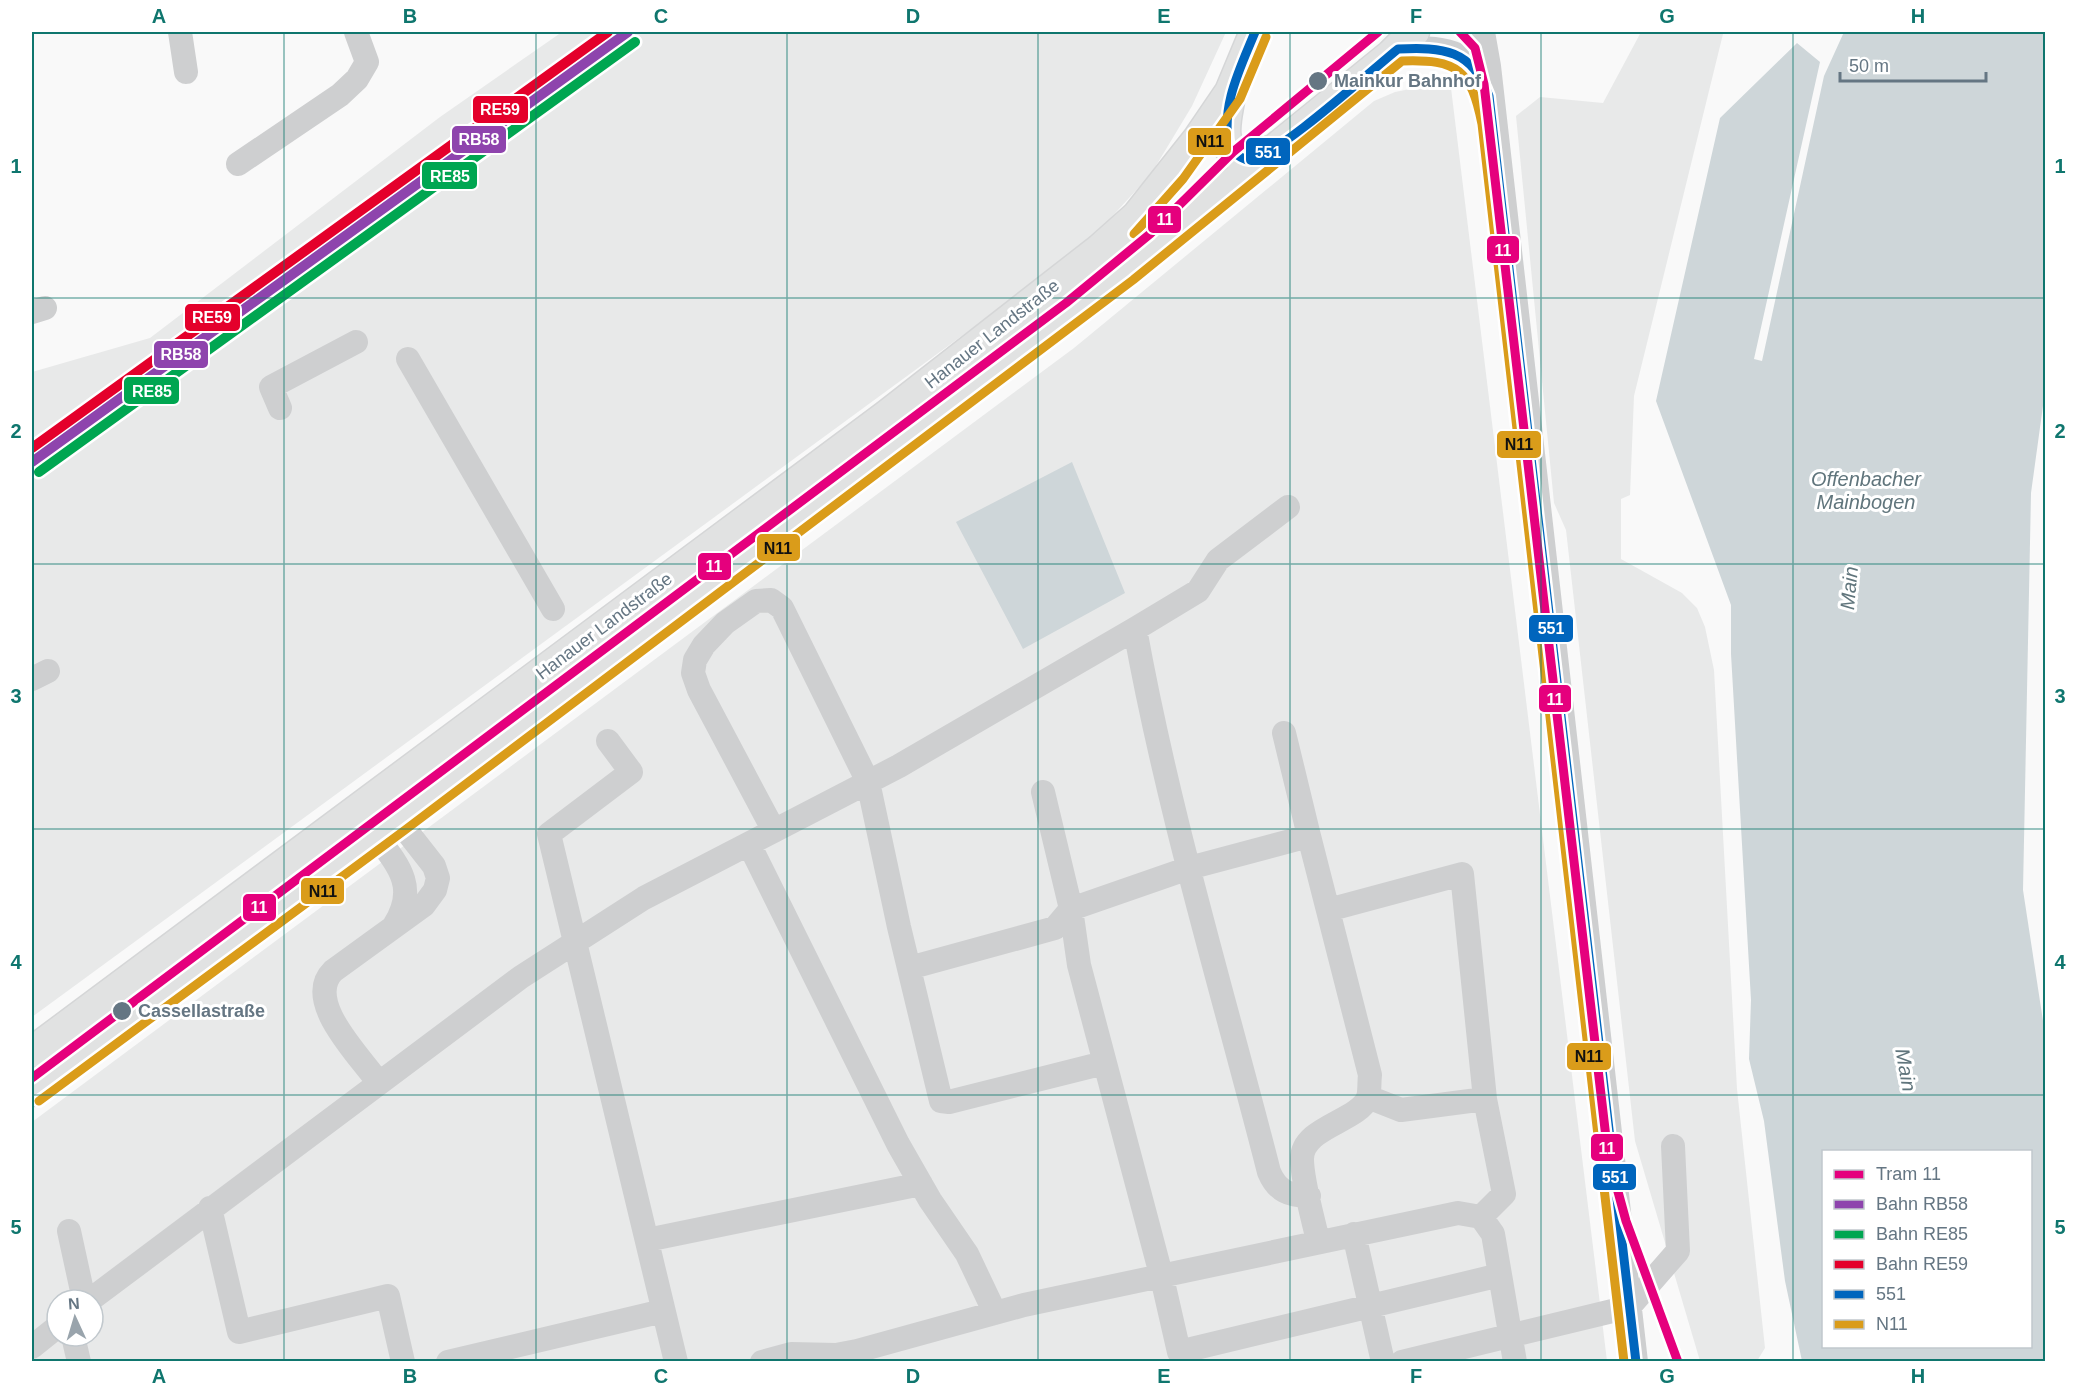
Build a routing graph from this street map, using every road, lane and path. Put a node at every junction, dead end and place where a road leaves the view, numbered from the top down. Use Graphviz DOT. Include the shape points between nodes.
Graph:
graph roads {
  1 [pos="180,32"];
  2 [pos="356,32"];
  3 [pos="1255,32"];
  4 [pos="1483,32"];
  5 [pos="1406,40"];
  6 [pos="186,72"];
  7 [pos="1230,92"];
  8 [pos="1494,122"];
  9 [pos="1276,148"];
  10 [pos="237,164"];
  11 [pos="356,342"];
  12 [pos="408,358"];
  13 [pos="280,408"];
  14 [pos="1288,507"];
  15 [pos="554,609"];
  16 [pos="1135,629"];
  17 [pos="1284,733"];
  18 [pos="608,741"];
  19 [pos="868,782"];
  20 [pos="1043,792"];
  21 [pos="386,828"];
  22 [pos="774,831"];
  23 [pos="1310,836"];
  24 [pos="749,844"];
  25 [pos="1190,868"];
  26 [pos="1071,909"];
  27 [pos="1328,910"];
  28 [pos="394,926"];
  29 [pos="575,942"];
  30 [pos="909,968"];
  31 [pos="32,1052"];
  32 [pos="1104,1063"];
  33 [pos="378,1082"];
  34 [pos="33,1090"];
  35 [pos="1368,1097"];
  36 [pos="1485,1099"];
  37 [pos="1673,1146"];
  38 [pos="921,1184"];
  39 [pos="1309,1196"];
  40 [pos="210,1208"];
  41 [pos="1481,1217"];
  42 [pos="69,1231"];
  43 [pos="1354,1234"];
  44 [pos="647,1240"];
  45 [pos="1318,1241"];
  46 [pos="1500,1275"];
  47 [pos="1161,1276"];
  48 [pos="81,1288"];
  49 [pos="105,1288"];
  50 [pos="1371,1307"];
  51 [pos="1629,1307"];
  52 [pos="663,1311"];
  53 [pos="995,1313"];
  54 [pos="1509,1334"];
  55 [pos="45,1337"];
  56 [pos="32,1347"];
  57 [pos="823,1358"];
  58 [pos="1429,1358"];
  59 [pos="403,1362"];
  60 [pos="448,1362"];
  61 [pos="676,1362"];
  62 [pos="762,1362"];
  63 [pos="1383,1362"];
  64 [pos="1402,1362"];
  65 [pos="1515,1362"];
  66 [pos="1635,1362"];
  1 -- 6 [label="street"];
  2 -- 10 [label="street" via="367,62 357,79 340,95"];
  3 -- 7 [label="main road, Hanauer Landstraße"];
  4 -- 8 [label="street"];
  5 -- 8 [label="street" via="1440,48 1468,61 1484,80"];
  5 -- 9 [label="main road, Hanauer Landstraße"];
  7 -- 9 [label="main road" via="1225,128 1229,148 1251,160"];
  7 -- 31 [label="main road, Hanauer Landstraße" via="1137,216 1031,306"];
  8 -- 51 [label="street"];
  9 -- 21 [label="main road, Hanauer Landstraße" via="1125,270"];
  11 -- 13 [label="street" via="271,387"];
  12 -- 15 [label="street"];
  14 -- 16 [label="street" via="1218,560 1198,591"];
  16 -- 19 [label="street"];
  16 -- 25 [label="street"];
  17 -- 23 [label="street"];
  18 -- 29 [label="street" via="631,772 549,834"];
  19 -- 22 [label="street"];
  19 -- 22 [label="street" via="782,608 771,600 756,601 724,623 704,645 693,673"];
  19 -- 30 [label="street"];
  20 -- 26 [label="street"];
  21 -- 28 [label="street" via="406,888 406,902"];
  21 -- 28 [label="street" via="438,878 431,897"];
  21 -- 34 [label="main road, Hanauer Landstraße"];
  22 -- 24 [label="street"];
  23 -- 25 [label="street"];
  23 -- 27 [label="street"];
  24 -- 29 [label="street" via="644,898"];
  24 -- 38 [label="street" via="821,993"];
  25 -- 26 [label="street"];
  25 -- 39 [label="street" via="1269,1172 1275,1185 1285,1192"];
  26 -- 30 [label="street" via="1055,928"];
  26 -- 32 [label="street" via="1079,965"];
  27 -- 35 [label="street" via="1370,1075"];
  27 -- 36 [label="street" via="1462,874"];
  28 -- 33 [label="street" via="333,971 323,993 328,1013"];
  29 -- 33 [label="street" via="521,976"];
  29 -- 44 [label="street"];
  30 -- 32 [label="street" via="941,1101"];
  32 -- 47 [label="street"];
  33 -- 40 [label="street"];
  35 -- 36 [label="street" via="1401,1110"];
  35 -- 39 [label="street" via="1353,1113 1324,1128 1308,1144 1302,1157"];
  36 -- 41 [label="street" via="1504,1194"];
  37 -- 51 [label="street" via="1678,1251"];
  38 -- 44 [label="street"];
  38 -- 53 [label="street" via="967,1254"];
  39 -- 45 [label="street"];
  40 -- 49 [label="street"];
  40 -- 59 [label="street" via="239,1332 388,1296"];
  41 -- 43 [label="street" via="1458,1213"];
  41 -- 46 [label="street" via="1493,1234"];
  42 -- 48 [label="street"];
  43 -- 45 [label="street"];
  43 -- 50 [label="street"];
  44 -- 52 [label="street"];
  45 -- 47 [label="street"];
  46 -- 50 [label="street"];
  46 -- 54 [label="street"];
  47 -- 50 [label="street" via="1179,1352"];
  47 -- 53 [label="street"];
  50 -- 63 [label="street"];
  51 -- 54 [label="street"];
  51 -- 66 [label="street"];
  52 -- 60 [label="street"];
  52 -- 61 [label="street"];
  53 -- 57 [label="street"];
  54 -- 58 [label="street"];
  54 -- 65 [label="street"];
  55 -- 56 [label="street"];
  57 -- 62 [label="street" via="799,1353"];
  58 -- 64 [label="street"];
}
